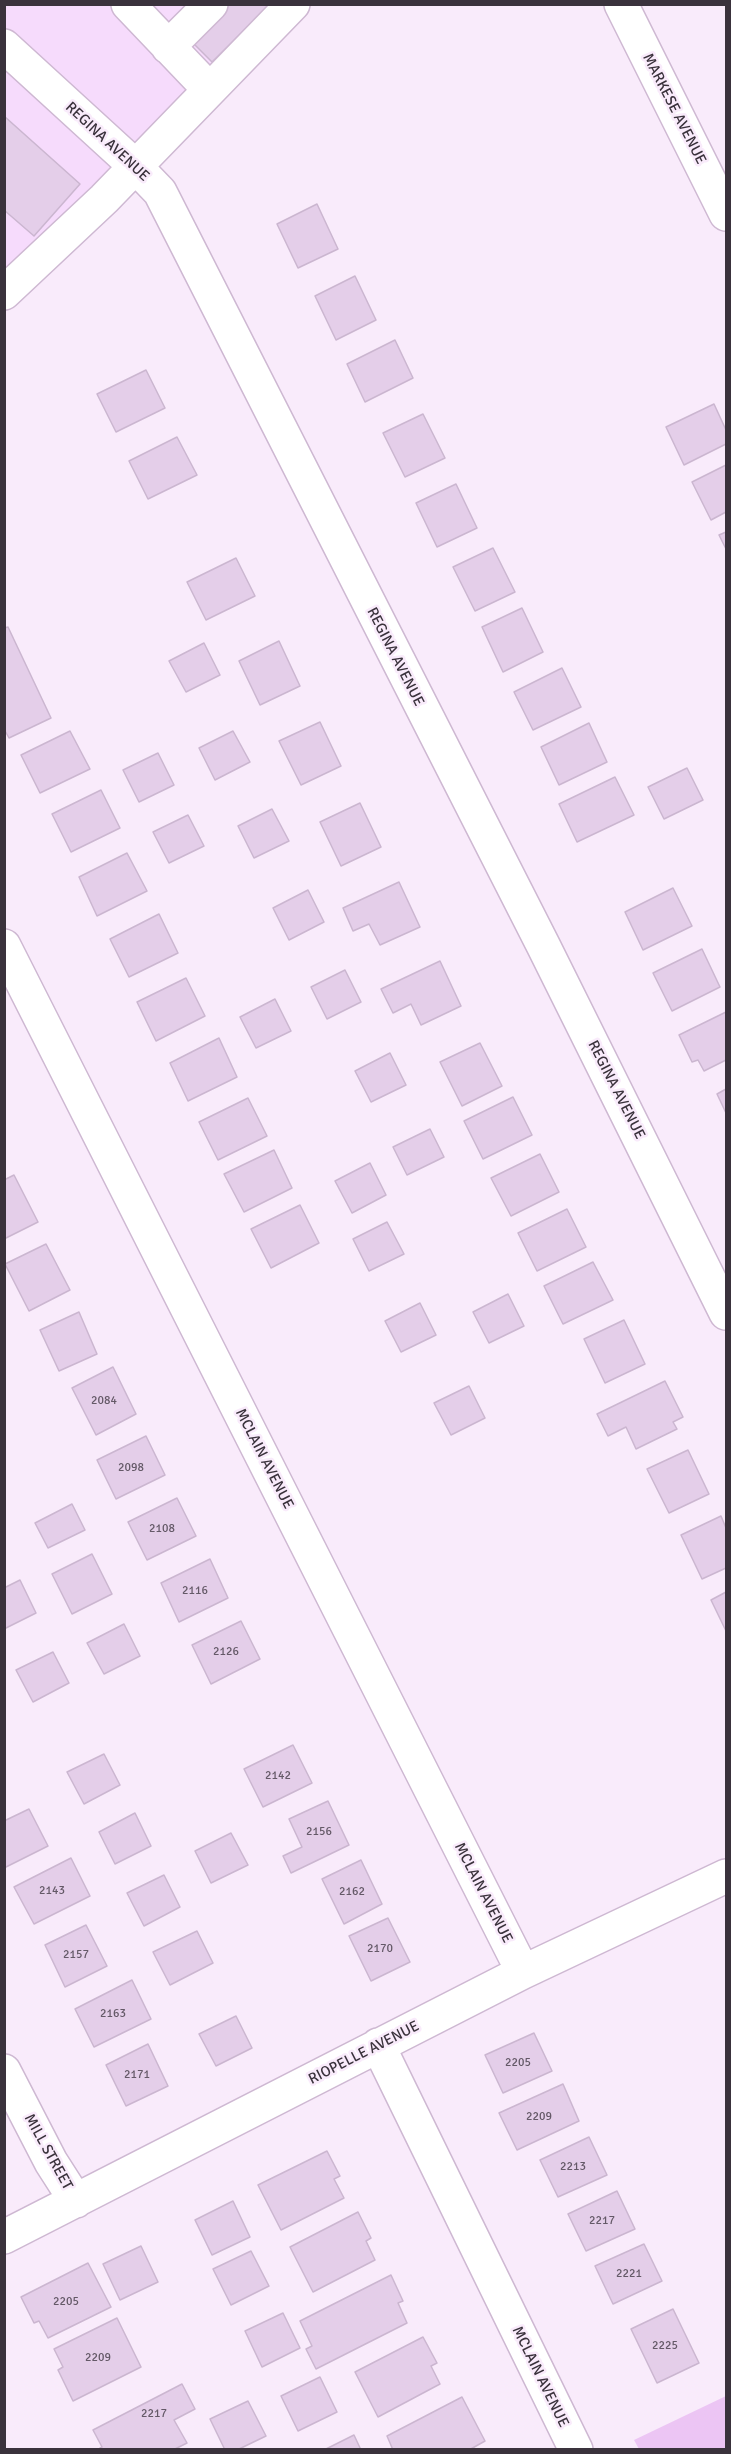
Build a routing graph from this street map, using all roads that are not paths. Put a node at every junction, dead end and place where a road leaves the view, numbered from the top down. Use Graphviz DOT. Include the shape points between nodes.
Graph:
graph roads {
  1 [pos="211,4"];
  2 [pos="293,4"];
  3 [pos="621,4"];
  4 [pos="134,6"];
  5 [pos="4,46"];
  6 [pos="168,47"];
  7 [pos="208,89"];
  8 [pos="134,165"];
  9 [pos="726,214"];
  10 [pos="4,293"];
  11 [pos="4,946"];
  12 [pos="726,1313"];
  13 [pos="726,1876"];
  14 [pos="523,1972"];
  15 [pos="378,2045"];
  16 [pos="4,2071"];
  17 [pos="75,2201"];
  18 [pos="4,2237"];
  19 [pos="576,2450"];
  1 -- 6 [label="street"];
  2 -- 7 [label="street"];
  3 -- 9 [label="street, MARKESE AVENUE"];
  4 -- 6 [label="street"];
  5 -- 8 [label="street, REGINA AVENUE"];
  6 -- 7 [label="street"];
  7 -- 8 [label="street"];
  8 -- 10 [label="street" via="104,199"];
  8 -- 12 [label="street, REGINA AVENUE" via="160,192"];
  11 -- 14 [label="street, MCLAIN AVENUE"];
  13 -- 14 [label="street, RIOPELLE AVENUE"];
  14 -- 15 [label="street, RIOPELLE AVENUE"];
  15 -- 17 [label="street, RIOPELLE AVENUE"];
  15 -- 19 [label="street, MCLAIN AVENUE"];
  16 -- 17 [label="street, MILL STREET"];
  17 -- 18 [label="street, RIOPELLE AVENUE"];
}
